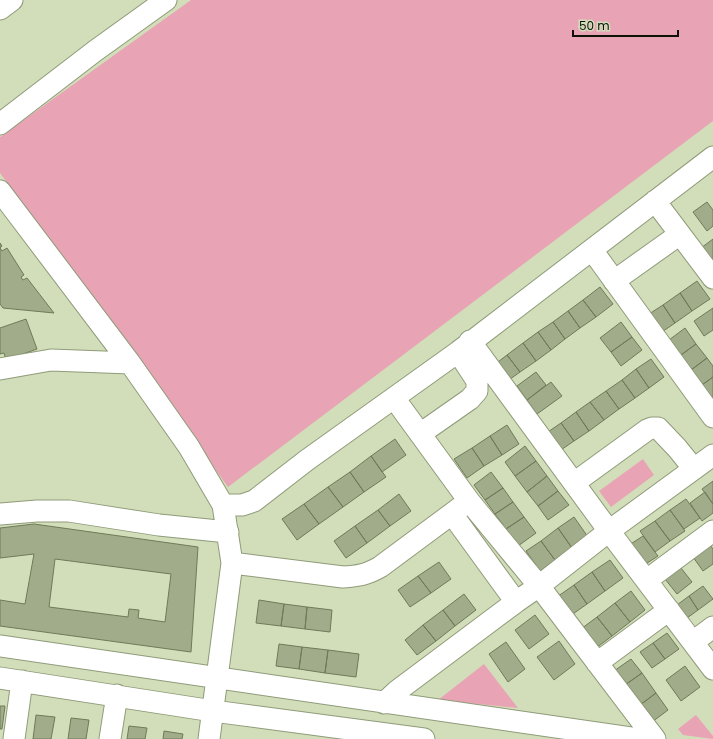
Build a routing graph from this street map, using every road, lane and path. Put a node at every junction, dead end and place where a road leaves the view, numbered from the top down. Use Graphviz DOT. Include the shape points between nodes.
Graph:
graph roads {
  1 [pos="12,0"];
  2 [pos="166,0"];
  3 [pos="0,9"];
  4 [pos="0,124"];
  5 [pos="713,157"];
  6 [pos="0,191"];
  7 [pos="655,201"];
  8 [pos="680,234"];
  9 [pos="592,250"];
  10 [pos="713,278"];
  11 [pos="614,281"];
  12 [pos="464,346"];
  13 [pos="130,363"];
  14 [pos="0,369"];
  15 [pos="394,398"];
  16 [pos="713,417"];
  17 [pos="420,434"];
  18 [pos="713,455"];
  19 [pos="694,469"];
  20 [pos="574,483"];
  21 [pos="469,501"];
  22 [pos="223,505"];
  23 [pos="0,514"];
  24 [pos="452,514"];
  25 [pos="609,531"];
  26 [pos="713,531"];
  27 [pos="228,532"];
  28 [pos="232,563"];
  29 [pos="647,580"];
  30 [pos="539,586"];
  31 [pos="516,602"];
  32 [pos="669,610"];
  33 [pos="713,627"];
  34 [pos="693,642"];
  35 [pos="0,646"];
  36 [pos="597,663"];
  37 [pos="713,668"];
  38 [pos="0,678"];
  39 [pos="217,678"];
  40 [pos="22,681"];
  41 [pos="117,695"];
  42 [pos="384,703"];
  43 [pos="213,711"];
  44 [pos="311,732"];
  45 [pos="384,736"];
  46 [pos="14,739"];
  47 [pos="110,739"];
  48 [pos="209,739"];
  49 [pos="424,739"];
  50 [pos="638,739"];
  51 [pos="655,739"];
  1 -- 3 [label="street"];
  2 -- 4 [label="street"];
  5 -- 7 [label="street"];
  6 -- 13 [label="street"];
  7 -- 8 [label="street"];
  7 -- 9 [label="street"];
  8 -- 10 [label="street"];
  8 -- 11 [label="street"];
  9 -- 11 [label="street"];
  9 -- 12 [label="street"];
  11 -- 16 [label="street"];
  12 -- 15 [label="street"];
  12 -- 17 [label="street" via="477,381 477,391 470,400"];
  12 -- 20 [label="street"];
  13 -- 14 [label="street" via="56,359"];
  13 -- 22 [label="street" via="189,447"];
  15 -- 17 [label="street"];
  15 -- 22 [label="street" via="254,501 242,505"];
  17 -- 21 [label="street"];
  18 -- 19 [label="street"];
  19 -- 20 [label="street" via="658,428 652,428"];
  19 -- 25 [label="street"];
  20 -- 25 [label="street"];
  21 -- 24 [label="street"];
  21 -- 30 [label="street"];
  22 -- 27 [label="street"];
  23 -- 27 [label="street" via="69,511 159,525"];
  24 -- 28 [label="street" via="380,567 361,576 343,577"];
  24 -- 31 [label="street"];
  25 -- 29 [label="street"];
  25 -- 30 [label="street"];
  26 -- 29 [label="street"];
  27 -- 28 [label="street"];
  28 -- 39 [label="street"];
  29 -- 32 [label="street"];
  30 -- 31 [label="street"];
  30 -- 36 [label="street"];
  31 -- 42 [label="street"];
  32 -- 34 [label="street"];
  32 -- 36 [label="street"];
  33 -- 34 [label="street"];
  34 -- 37 [label="street"];
  35 -- 39 [label="street"];
  36 -- 51 [label="street"];
  38 -- 40 [label="street"];
  39 -- 42 [label="street"];
  39 -- 43 [label="street"];
  40 -- 41 [label="street"];
  40 -- 46 [label="street"];
  41 -- 43 [label="street"];
  41 -- 47 [label="street"];
  42 -- 50 [label="street"];
  43 -- 44 [label="street"];
  43 -- 48 [label="street"];
  44 -- 45 [label="street"];
  45 -- 49 [label="street"];
}
